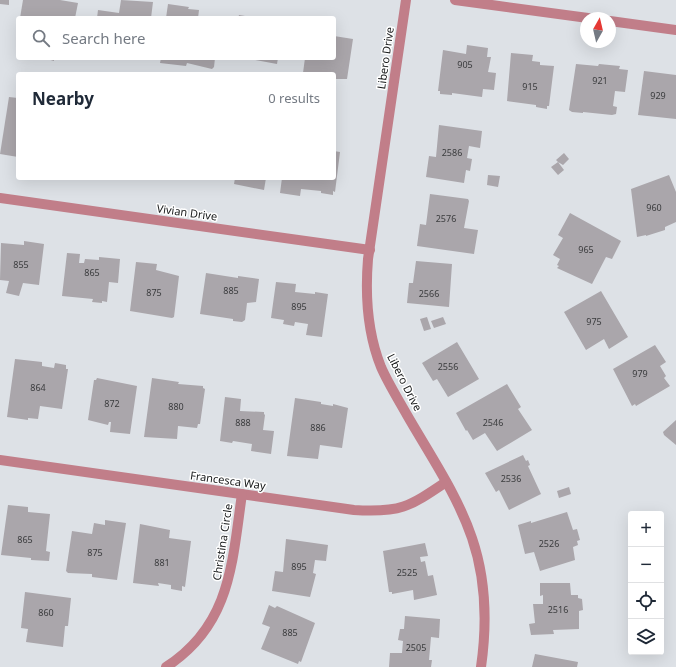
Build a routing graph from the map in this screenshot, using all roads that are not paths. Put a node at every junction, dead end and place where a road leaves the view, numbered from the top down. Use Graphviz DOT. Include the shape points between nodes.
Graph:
graph roads {
  1 [pos="406,0"];
  2 [pos="455,0"];
  3 [pos="580,17"];
  4 [pos="616,22"];
  5 [pos="676,30"];
  6 [pos="0,198"];
  7 [pos="370,250"];
  8 [pos="0,460"];
  9 [pos="446,482"];
  10 [pos="242,494"];
  11 [pos="166,667"];
  12 [pos="480,667"];
  1 -- 7 [label="street, Libero Drive"];
  2 -- 3 [label="street"];
  4 -- 5 [label="street"];
  6 -- 7 [label="street, Vivian Drive"];
  7 -- 9 [label="street, Libero Drive" via="366,285 368,313 382,367"];
  8 -- 10 [label="street, Francesca Way"];
  9 -- 10 [label="street, Francesca Way" via="414,503 400,509 379,511 354,510"];
  9 -- 12 [label="street, Libero Drive" via="472,539 480,571 485,626"];
  10 -- 11 [label="street, Christina Circle" via="230,576 224,595 213,620 200,638"];
}
